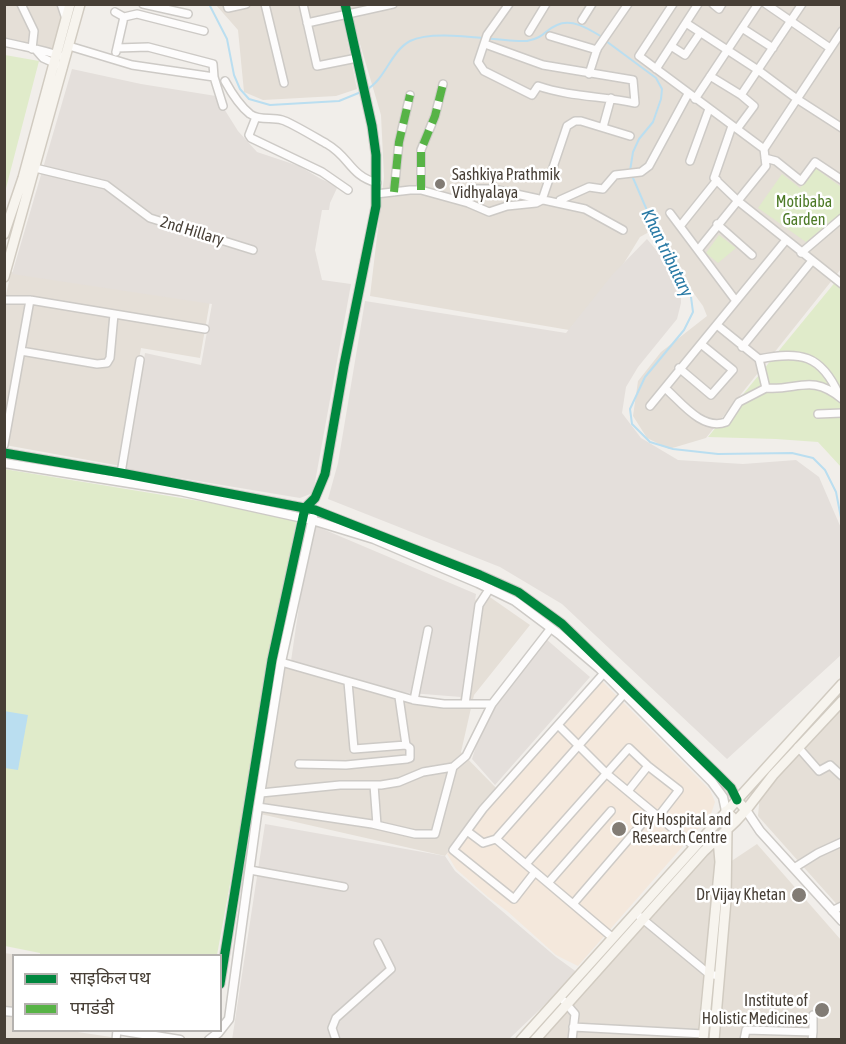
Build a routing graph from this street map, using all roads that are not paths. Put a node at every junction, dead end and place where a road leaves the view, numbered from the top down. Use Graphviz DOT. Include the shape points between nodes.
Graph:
graph roads {
  1 [pos="21,4"];
  2 [pos="61,4"];
  3 [pos="70,4"];
  4 [pos="80,4"];
  5 [pos="141,4"];
  6 [pos="227,4"];
  7 [pos="246,4"];
  8 [pos="265,4"];
  9 [pos="303,4"];
  10 [pos="345,4"];
  11 [pos="393,4"];
  12 [pos="509,4"];
  13 [pos="546,4"];
  14 [pos="592,4"];
  15 [pos="628,4"];
  16 [pos="673,4"];
  17 [pos="698,4"];
  18 [pos="712,4"];
  19 [pos="722,4"];
  20 [pos="758,4"];
  21 [pos="766,4"];
  22 [pos="802,4"];
  23 [pos="171,7"];
  24 [pos="115,12"];
  25 [pos="188,14"];
  26 [pos="128,16"];
  27 [pos="347,16"];
  28 [pos="66,20"];
  29 [pos="582,20"];
  30 [pos="791,21"];
  31 [pos="307,23"];
  32 [pos="686,23"];
  33 [pos="742,28"];
  34 [pos="204,31"];
  35 [pos="842,31"];
  36 [pos="529,32"];
  37 [pos="700,33"];
  38 [pos="550,36"];
  39 [pos="486,41"];
  40 [pos="4,42"];
  41 [pos="69,46"];
  42 [pos="671,46"];
  43 [pos="117,48"];
  44 [pos="773,48"];
  45 [pos="830,48"];
  46 [pos="34,50"];
  47 [pos="597,50"];
  48 [pos="727,51"];
  49 [pos="357,58"];
  50 [pos="114,59"];
  51 [pos="60,61"];
  52 [pos="656,69"];
  53 [pos="758,70"];
  54 [pos="589,74"];
  55 [pos="710,76"];
  56 [pos="214,77"];
  57 [pos="225,81"];
  58 [pos="284,83"];
  59 [pos="442,84"];
  60 [pos="688,94"];
  61 [pos="410,95"];
  62 [pos="741,95"];
  63 [pos="611,98"];
  64 [pos="695,99"];
  65 [pos="797,99"];
  66 [pos="223,106"];
  67 [pos="709,109"];
  68 [pos="256,117"];
  69 [pos="840,125"];
  70 [pos="603,127"];
  71 [pos="735,128"];
  72 [pos="630,136"];
  73 [pos="764,148"];
  74 [pos="765,158"];
  75 [pos="690,161"];
  76 [pos="35,168"];
  77 [pos="717,180"];
  78 [pos="842,180"];
  79 [pos="377,183"];
  80 [pos="348,190"];
  81 [pos="421,190"];
  82 [pos="394,192"];
  83 [pos="376,194"];
  84 [pos="542,200"];
  85 [pos="738,201"];
  86 [pos="468,203"];
  87 [pos="559,203"];
  88 [pos="670,213"];
  89 [pos="840,222"];
  90 [pos="717,224"];
  91 [pos="681,225"];
  92 [pos="623,230"];
  93 [pos="4,234"];
  94 [pos="786,240"];
  95 [pos="253,250"];
  96 [pos="698,250"];
  97 [pos="801,253"];
  98 [pos="752,255"];
  99 [pos="811,262"];
  100 [pos="4,277"];
  101 [pos="841,281"];
  102 [pos="4,300"];
  103 [pos="30,300"];
  104 [pos="736,301"];
  105 [pos="114,314"];
  106 [pos="717,325"];
  107 [pos="205,329"];
  108 [pos="701,344"];
  109 [pos="742,347"];
  110 [pos="21,351"];
  111 [pos="759,359"];
  112 [pos="140,360"];
  113 [pos="679,368"];
  114 [pos="665,388"];
  115 [pos="766,388"];
  116 [pos="841,398"];
  117 [pos="650,406"];
  118 [pos="842,413"];
  119 [pos="818,414"];
  120 [pos="4,445"];
  121 [pos="4,453"];
  122 [pos="4,463"];
  123 [pos="121,473"];
  124 [pos="315,498"];
  125 [pos="305,508"];
  126 [pos="315,510"];
  127 [pos="302,518"];
  128 [pos="312,520"];
  129 [pos="489,588"];
  130 [pos="535,610"];
  131 [pos="551,628"];
  132 [pos="428,630"];
  133 [pos="281,662"];
  134 [pos="604,673"];
  135 [pos="348,682"];
  136 [pos="842,684"];
  137 [pos="625,693"];
  138 [pos="399,697"];
  139 [pos="414,700"];
  140 [pos="842,701"];
  141 [pos="465,704"];
  142 [pos="492,704"];
  143 [pos="558,724"];
  144 [pos="406,745"];
  145 [pos="580,746"];
  146 [pos="798,747"];
  147 [pos="299,764"];
  148 [pos="648,766"];
  149 [pos="453,767"];
  150 [pos="607,774"];
  151 [pos="842,776"];
  152 [pos="374,786"];
  153 [pos="628,791"];
  154 [pos="261,793"];
  155 [pos="737,800"];
  156 [pos="258,807"];
  157 [pos="746,810"];
  158 [pos="611,811"];
  159 [pos="726,811"];
  160 [pos="655,814"];
  161 [pos="719,820"];
  162 [pos="736,821"];
  163 [pos="754,824"];
  164 [pos="377,825"];
  165 [pos="711,829"];
  166 [pos="728,829"];
  167 [pos="467,831"];
  168 [pos="496,839"];
  169 [pos="718,839"];
  170 [pos="842,842"];
  171 [pos="695,847"];
  172 [pos="526,864"];
  173 [pos="794,868"];
  174 [pos="250,870"];
  175 [pos="535,872"];
  176 [pos="548,883"];
  177 [pos="344,886"];
  178 [pos="573,904"];
  179 [pos="842,906"];
  180 [pos="832,911"];
  181 [pos="635,913"];
  182 [pos="644,920"];
  183 [pos="842,921"];
  184 [pos="613,938"];
  185 [pos="378,943"];
  186 [pos="222,972"];
  187 [pos="709,974"];
  188 [pos="719,976"];
  189 [pos="560,998"];
  190 [pos="568,1005"];
  191 [pos="813,1015"];
  192 [pos="222,1027"];
  193 [pos="573,1027"];
  194 [pos="609,1029"];
  195 [pos="646,1031"];
  196 [pos="130,1032"];
  197 [pos="218,1032"];
  198 [pos="813,1036"];
  199 [pos="703,1037"];
  200 [pos="180,1040"];
  201 [pos="209,1040"];
  202 [pos="336,1040"];
  203 [pos="521,1040"];
  204 [pos="535,1040"];
  205 [pos="572,1040"];
  206 [pos="608,1040"];
  207 [pos="645,1040"];
  208 [pos="714,1040"];
  209 [pos="744,1040"];
  1 -- 46 [label="street" via="34,31"];
  2 -- 28 [label="street"];
  3 -- 28 [label="main road"];
  4 -- 41 [label="main road"];
  5 -- 23 [label="street"];
  5 -- 26 [label="street"];
  6 -- 7 [label="street" via="228,8"];
  8 -- 58 [label="street"];
  9 -- 31 [label="street"];
  10 -- 27 [label="street"];
  11 -- 27 [label="street"];
  12 -- 39 [label="street"];
  13 -- 36 [label="street"];
  14 -- 29 [label="street"];
  15 -- 47 [label="street"];
  16 -- 52 [label="street" via="639,56"];
  17 -- 32 [label="street"];
  18 -- 19 [label="street" via="719,9"];
  20 -- 33 [label="street"];
  21 -- 30 [label="street"];
  22 -- 30 [label="street"];
  23 -- 25 [label="street"];
  24 -- 26 [label="street"];
  26 -- 34 [label="street" via="137,14"];
  26 -- 43 [label="street"];
  27 -- 31 [label="street"];
  27 -- 49 [label="street"];
  28 -- 51 [label="main road"];
  30 -- 44 [label="street"];
  30 -- 45 [label="street"];
  31 -- 49 [label="street" via="316,66"];
  32 -- 37 [label="street"];
  32 -- 42 [label="street"];
  33 -- 44 [label="street"];
  33 -- 48 [label="street"];
  35 -- 45 [label="street"];
  37 -- 42 [label="street" via="685,55"];
  37 -- 48 [label="street"];
  38 -- 47 [label="street"];
  39 -- 54 [label="street" via="543,65"];
  39 -- 63 [label="street" via="478,62 484,71 532,95 538,86 586,97"];
  40 -- 46 [label="street"];
  41 -- 50 [label="street"];
  41 -- 51 [label="main road"];
  42 -- 52 [label="street"];
  43 -- 50 [label="street"];
  43 -- 56 [label="street" via="148,47 198,59 213,64"];
  44 -- 53 [label="street"];
  45 -- 65 [label="street"];
  46 -- 51 [label="street" via="43,58"];
  47 -- 54 [label="street"];
  48 -- 53 [label="street"];
  48 -- 55 [label="street"];
  49 -- 79 [label="street" via="376,155"];
  50 -- 56 [label="street"];
  51 -- 76 [label="main road"];
  51 -- 93 [label="main road"];
  52 -- 60 [label="street"];
  53 -- 62 [label="street"];
  53 -- 65 [label="street"];
  54 -- 63 [label="street" via="633,80 635,103"];
  55 -- 62 [label="street"];
  55 -- 64 [label="street"];
  56 -- 66 [label="street"];
  57 -- 68 [label="street"];
  59 -- 81 [label="street" via="435,116 421,150"];
  60 -- 64 [label="street"];
  60 -- 87 [label="street" via="649,166 641,172 615,175 603,189 589,188"];
  61 -- 82 [label="street" via="399,142"];
  62 -- 71 [label="street" via="754,106"];
  63 -- 70 [label="street"];
  64 -- 67 [label="street"];
  65 -- 69 [label="street"];
  65 -- 73 [label="street"];
  67 -- 71 [label="street"];
  67 -- 75 [label="street"];
  68 -- 79 [label="street" via="290,124 332,147 364,179"];
  68 -- 80 [label="street" via="250,138 322,172"];
  70 -- 72 [label="street"];
  70 -- 84 [label="street" via="575,121 567,126"];
  71 -- 73 [label="street"];
  71 -- 77 [label="street" via="714,178"];
  73 -- 74 [label="street"];
  74 -- 78 [label="street" via="776,161 801,181 815,162"];
  74 -- 85 [label="street" via="766,166"];
  76 -- 95 [label="street, 2nd Hillary" via="106,185 150,218"];
  76 -- 100 [label="main road"];
  77 -- 85 [label="street"];
  77 -- 91 [label="street"];
  79 -- 83 [label="street"];
  81 -- 82 [label="street"];
  81 -- 86 [label="street"];
  82 -- 83 [label="street"];
  83 -- 124 [label="street" via="328,461"];
  84 -- 86 [label="street" via="489,212"];
  84 -- 86 [label="street" via="493,189 473,189"];
  84 -- 87 [label="street"];
  85 -- 90 [label="street"];
  85 -- 94 [label="street"];
  87 -- 92 [label="street" via="585,209"];
  88 -- 91 [label="street"];
  89 -- 97 [label="street"];
  90 -- 96 [label="street"];
  90 -- 98 [label="street"];
  91 -- 96 [label="street"];
  94 -- 97 [label="street"];
  94 -- 104 [label="street"];
  96 -- 104 [label="street"];
  97 -- 99 [label="street"];
  99 -- 101 [label="street"];
  99 -- 109 [label="street"];
  102 -- 103 [label="street"];
  103 -- 105 [label="street"];
  103 -- 110 [label="street"];
  104 -- 106 [label="street"];
  105 -- 107 [label="street"];
  105 -- 110 [label="street" via="107,363"];
  106 -- 108 [label="street"];
  106 -- 109 [label="street"];
  108 -- 113 [label="street"];
  108 -- 113 [label="street" via="733,370 711,395"];
  109 -- 111 [label="street"];
  110 -- 120 [label="street"];
  111 -- 115 [label="street"];
  111 -- 116 [label="street" via="784,354 804,357 824,370"];
  112 -- 123 [label="street"];
  113 -- 114 [label="street"];
  114 -- 115 [label="street" via="704,422 715,425 726,422 739,402"];
  114 -- 117 [label="street"];
  115 -- 116 [label="street" via="812,384"];
  118 -- 119 [label="street"];
  121 -- 123 [label="street"];
  122 -- 127 [label="street" via="180,491"];
  123 -- 125 [label="street"];
  124 -- 125 [label="street"];
  124 -- 126 [label="street"];
  125 -- 126 [label="street"];
  125 -- 127 [label="street"];
  126 -- 128 [label="street"];
  126 -- 130 [label="street" via="480,574 518,592"];
  127 -- 128 [label="street"];
  127 -- 186 [label="street" via="272,660"];
  128 -- 129 [label="street" via="374,539"];
  128 -- 133 [label="street"];
  129 -- 130 [label="street"];
  129 -- 141 [label="street" via="479,605"];
  130 -- 131 [label="street"];
  130 -- 155 [label="street" via="562,624 731,788"];
  131 -- 134 [label="street"];
  131 -- 142 [label="street"];
  132 -- 139 [label="street"];
  133 -- 135 [label="street"];
  133 -- 154 [label="street"];
  134 -- 137 [label="street"];
  134 -- 143 [label="street"];
  135 -- 138 [label="street"];
  135 -- 144 [label="street" via="354,749"];
  136 -- 155 [label="main road"];
  137 -- 145 [label="street"];
  137 -- 159 [label="street" via="712,782 723,797"];
  138 -- 139 [label="street"];
  138 -- 144 [label="street"];
  139 -- 141 [label="street"];
  140 -- 146 [label="main road"];
  141 -- 142 [label="street"];
  142 -- 149 [label="street" via="466,756"];
  143 -- 145 [label="street"];
  143 -- 167 [label="street"];
  144 -- 147 [label="street" via="410,748 407,759 345,765"];
  145 -- 150 [label="street"];
  145 -- 168 [label="street"];
  146 -- 151 [label="street" via="819,771 830,765"];
  146 -- 157 [label="main road"];
  148 -- 150 [label="street" via="629,748"];
  148 -- 153 [label="street"];
  148 -- 160 [label="street" via="680,790"];
  149 -- 152 [label="street"];
  149 -- 164 [label="street" via="435,834 415,834"];
  150 -- 153 [label="street"];
  150 -- 172 [label="street"];
  152 -- 154 [label="street" via="340,785"];
  152 -- 164 [label="street"];
  153 -- 160 [label="street"];
  154 -- 156 [label="street"];
  155 -- 157 [label="main road"];
  155 -- 159 [label="main road"];
  156 -- 164 [label="street"];
  156 -- 174 [label="street"];
  157 -- 162 [label="main road"];
  157 -- 163 [label="street"];
  158 -- 176 [label="street"];
  159 -- 161 [label="main road"];
  159 -- 162 [label="main road"];
  160 -- 171 [label="street"];
  160 -- 178 [label="street"];
  161 -- 165 [label="main road"];
  161 -- 166 [label="main road"];
  162 -- 163 [label="street"];
  162 -- 166 [label="main road"];
  163 -- 173 [label="street"];
  165 -- 169 [label="main road"];
  165 -- 171 [label="main road"];
  166 -- 169 [label="main road"];
  166 -- 188 [label="main road"];
  167 -- 168 [label="street" via="483,843"];
  167 -- 175 [label="street" via="453,849 514,899"];
  168 -- 172 [label="street"];
  169 -- 182 [label="main road"];
  169 -- 187 [label="main road" via="720,862"];
  170 -- 173 [label="street"];
  171 -- 181 [label="main road"];
  172 -- 175 [label="street"];
  173 -- 180 [label="street"];
  174 -- 177 [label="street"];
  174 -- 192 [label="street" via="229,1019"];
  175 -- 176 [label="street"];
  176 -- 178 [label="street"];
  178 -- 184 [label="street"];
  179 -- 180 [label="street"];
  180 -- 183 [label="street"];
  181 -- 182 [label="street"];
  181 -- 184 [label="main road"];
  182 -- 187 [label="street"];
  182 -- 190 [label="main road"];
  184 -- 189 [label="main road"];
  185 -- 202 [label="street" via="391,969 336,1018 332,1028"];
  187 -- 188 [label="street"];
  187 -- 199 [label="main road"];
  188 -- 208 [label="main road"];
  189 -- 190 [label="street"];
  189 -- 203 [label="main road"];
  190 -- 193 [label="street" via="575,1014"];
  190 -- 204 [label="main road"];
  191 -- 198 [label="street"];
  193 -- 194 [label="street"];
  193 -- 205 [label="street"];
  194 -- 195 [label="street"];
  194 -- 206 [label="street"];
  195 -- 199 [label="street"];
  195 -- 207 [label="street"];
  196 -- 200 [label="street"];
  197 -- 201 [label="street"];
  198 -- 209 [label="street" via="746,1030"];
}
